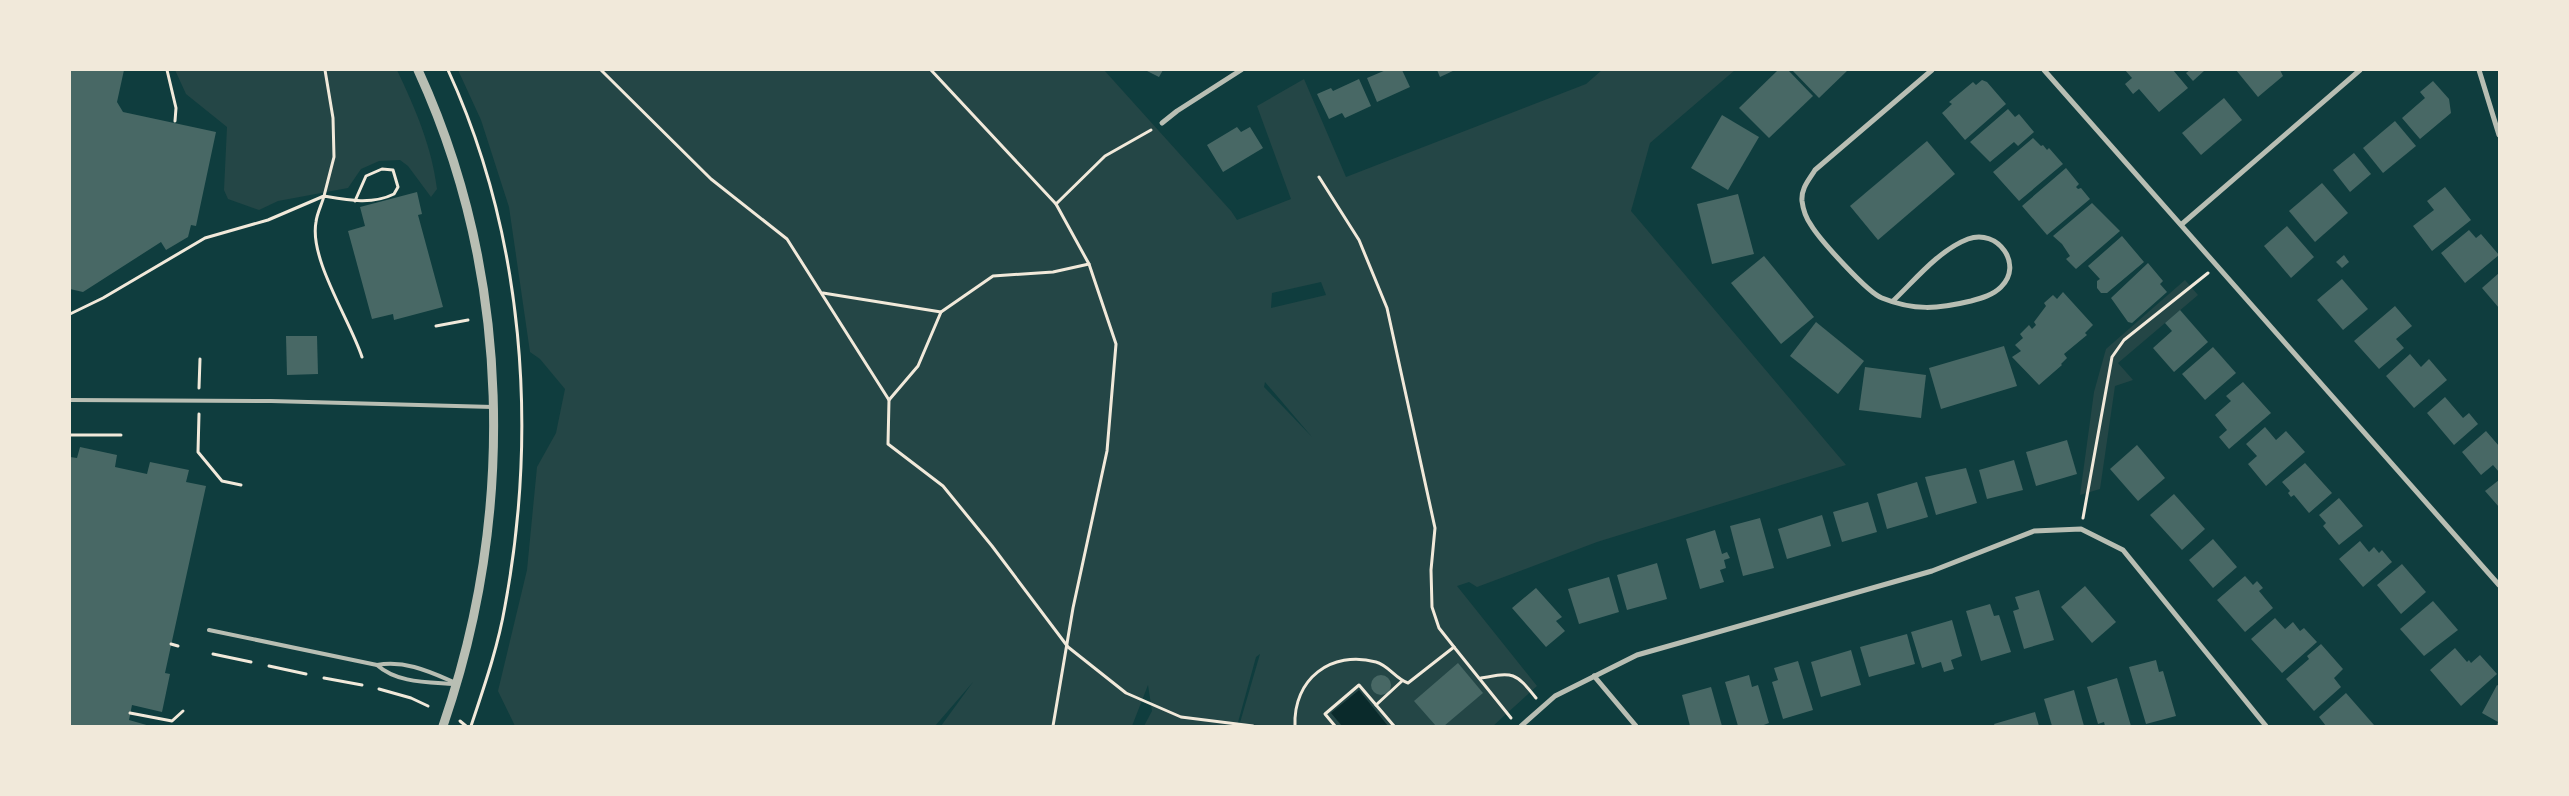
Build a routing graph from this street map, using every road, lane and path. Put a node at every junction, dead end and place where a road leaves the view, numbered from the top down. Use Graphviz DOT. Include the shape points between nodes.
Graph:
graph roads {
  1 [pos="167,70"];
  2 [pos="325,70"];
  3 [pos="418,70"];
  4 [pos="601,70"];
  5 [pos="931,70"];
  6 [pos="1241,70"];
  7 [pos="1932,70"];
  8 [pos="2044,70"];
  9 [pos="2360,70"];
  10 [pos="2479,70"];
  11 [pos="175,121"];
  12 [pos="1162,123"];
  13 [pos="2499,135"];
  14 [pos="1318,177"];
  15 [pos="324,196"];
  16 [pos="355,201"];
  17 [pos="1056,204"];
  18 [pos="2182,224"];
  19 [pos="1089,264"];
  20 [pos="2218,264"];
  21 [pos="822,293"];
  22 [pos="1893,301"];
  23 [pos="941,312"];
  24 [pos="70,314"];
  25 [pos="468,320"];
  26 [pos="436,326"];
  27 [pos="362,357"];
  28 [pos="200,359"];
  29 [pos="199,388"];
  30 [pos="70,400"];
  31 [pos="889,400"];
  32 [pos="494,407"];
  33 [pos="199,414"];
  34 [pos="70,435"];
  35 [pos="121,435"];
  36 [pos="242,485"];
  37 [pos="2081,529"];
  38 [pos="2499,585"];
  39 [pos="209,630"];
  40 [pos="171,644"];
  41 [pos="178,646"];
  42 [pos="1454,646"];
  43 [pos="1068,648"];
  44 [pos="213,654"];
  45 [pos="251,662"];
  46 [pos="377,665"];
  47 [pos="269,666"];
  48 [pos="306,674"];
  49 [pos="1594,676"];
  50 [pos="324,678"];
  51 [pos="1481,678"];
  52 [pos="1402,681"];
  53 [pos="457,684"];
  54 [pos="362,685"];
  55 [pos="379,689"];
  56 [pos="1376,705"];
  57 [pos="428,706"];
  58 [pos="1543,706"];
  59 [pos="184,711"];
  60 [pos="130,714"];
  61 [pos="1512,719"];
  62 [pos="460,721"];
  63 [pos="443,726"];
  64 [pos="466,726"];
  65 [pos="1053,726"];
  66 [pos="1252,726"];
  67 [pos="1295,726"];
  68 [pos="1335,726"];
  69 [pos="1394,726"];
  70 [pos="1521,726"];
  71 [pos="1636,726"];
  72 [pos="2266,726"];
  1 -- 11 [label="path" via="176,108"];
  2 -- 15 [label="path" via="333,118 334,157"];
  3 -- 32 [label="street" via="446,138 468,208 487,312"];
  4 -- 21 [label="path" via="712,179 787,239"];
  5 -- 17 [label="path"];
  6 -- 12 [label="street"];
  7 -- 22 [label="street" via="1815,170 1803,187 1804,212 1811,226 1868,289 1880,298"];
  8 -- 18 [label="street"];
  9 -- 18 [label="street"];
  10 -- 13 [label="street"];
  12 -- 17 [label="path" via="1105,156"];
  14 -- 42 [label="path" via="1359,240 1387,308 1435,528 1432,607 1439,628"];
  15 -- 16 [label="path"];
  15 -- 24 [label="path" via="268,220 205,238"];
  15 -- 27 [label="path" via="315,223 318,257 354,332"];
  16 -- 16 [label="path" via="366,176 382,169 393,170 398,187 394,194"];
  17 -- 19 [label="path"];
  18 -- 20 [label="street"];
  19 -- 23 [label="path" via="1053,272 993,276"];
  19 -- 43 [label="path" via="1116,344 1107,451 1073,608"];
  20 -- 37 [label="path" via="2124,340 2112,357"];
  20 -- 38 [label="street"];
  21 -- 23 [label="path"];
  21 -- 31 [label="path"];
  22 -- 22 [label="street" via="1948,250 1969,238 1990,237 2007,254 2011,266 2008,280 1997,291 1984,297 1941,308"];
  23 -- 31 [label="path" via="918,366"];
  25 -- 26 [label="path"];
  28 -- 29 [label="path"];
  30 -- 32 [label="lane"];
  31 -- 43 [label="path" via="888,444 943,486"];
  32 -- 53 [label="street" via="489,524 480,586"];
  33 -- 36 [label="path" via="198,452 222,481"];
  34 -- 35 [label="path"];
  37 -- 49 [label="street" via="2034,531 1932,571 1636,655"];
  37 -- 72 [label="street" via="2123,550"];
  39 -- 46 [label="lane"];
  40 -- 41 [label="path"];
  42 -- 51 [label="path"];
  42 -- 52 [label="path" via="1408,682"];
  43 -- 65 [label="path"];
  43 -- 66 [label="path" via="1126,693 1181,717"];
  44 -- 45 [label="path"];
  46 -- 53 [label="lane" via="394,662 421,668"];
  46 -- 53 [label="lane" via="387,674 418,682"];
  47 -- 48 [label="path"];
  49 -- 58 [label="street" via="1554,696"];
  49 -- 71 [label="street"];
  50 -- 54 [label="path"];
  51 -- 58 [label="path" via="1505,674 1519,677"];
  51 -- 61 [label="path"];
  52 -- 56 [label="path"];
  52 -- 67 [label="path" via="1379,663 1342,660 1311,676 1303,687 1294,714"];
  53 -- 63 [label="street"];
  55 -- 57 [label="path"];
  56 -- 68 [label="path" via="1359,685 1325,714"];
  56 -- 69 [label="path"];
  58 -- 70 [label="street"];
  59 -- 60 [label="path" via="172,721"];
  62 -- 64 [label="path"];
}
